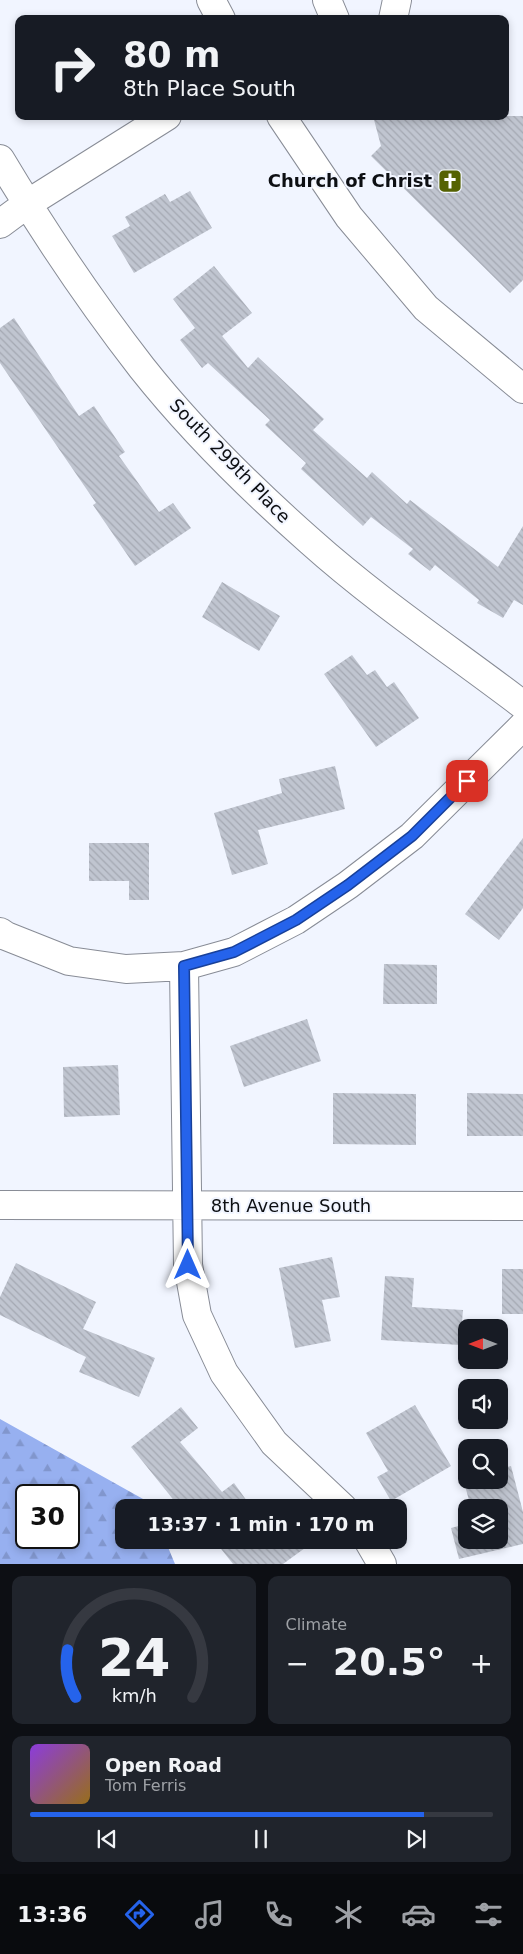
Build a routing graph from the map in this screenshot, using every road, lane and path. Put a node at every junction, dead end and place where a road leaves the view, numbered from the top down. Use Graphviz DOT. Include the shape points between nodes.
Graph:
graph roads {
  1 [pos="211,0"];
  2 [pos="326,0"];
  3 [pos="397,0"];
  4 [pos="219,15"];
  5 [pos="334,15"];
  6 [pos="394,15"];
  7 [pos="161,120"];
  8 [pos="284,120"];
  9 [pos="0,159"];
  10 [pos="27,204"];
  11 [pos="0,224"];
  12 [pos="523,389"];
  13 [pos="523,705"];
  14 [pos="523,726"];
  15 [pos="0,932"];
  16 [pos="184,966"];
  17 [pos="0,1205"];
  18 [pos="188,1206"];
  19 [pos="523,1206"];
  20 [pos="333,1499"];
  21 [pos="373,1549"];
  22 [pos="382,1564"];
  1 -- 4 [label="street"];
  2 -- 5 [label="street"];
  3 -- 6 [label="street"];
  7 -- 10 [label="street"];
  8 -- 12 [label="street" via="349,218 426,308"];
  9 -- 10 [label="street, South 299th Place"];
  10 -- 11 [label="street"];
  10 -- 13 [label="street, South 299th Place" via="57,252 143,369 201,436 254,490 406,618"];
  14 -- 16 [label="street" via="412,836 348,885 296,920 234,952"];
  15 -- 16 [label="street" via="68,961 126,969"];
  16 -- 18 [label="street"];
  17 -- 18 [label="street, 8th Avenue South"];
  18 -- 19 [label="street, 8th Avenue South"];
  18 -- 20 [label="street" via="188,1265 197,1315 224,1373 274,1443"];
  21 -- 22 [label="street"];
}
